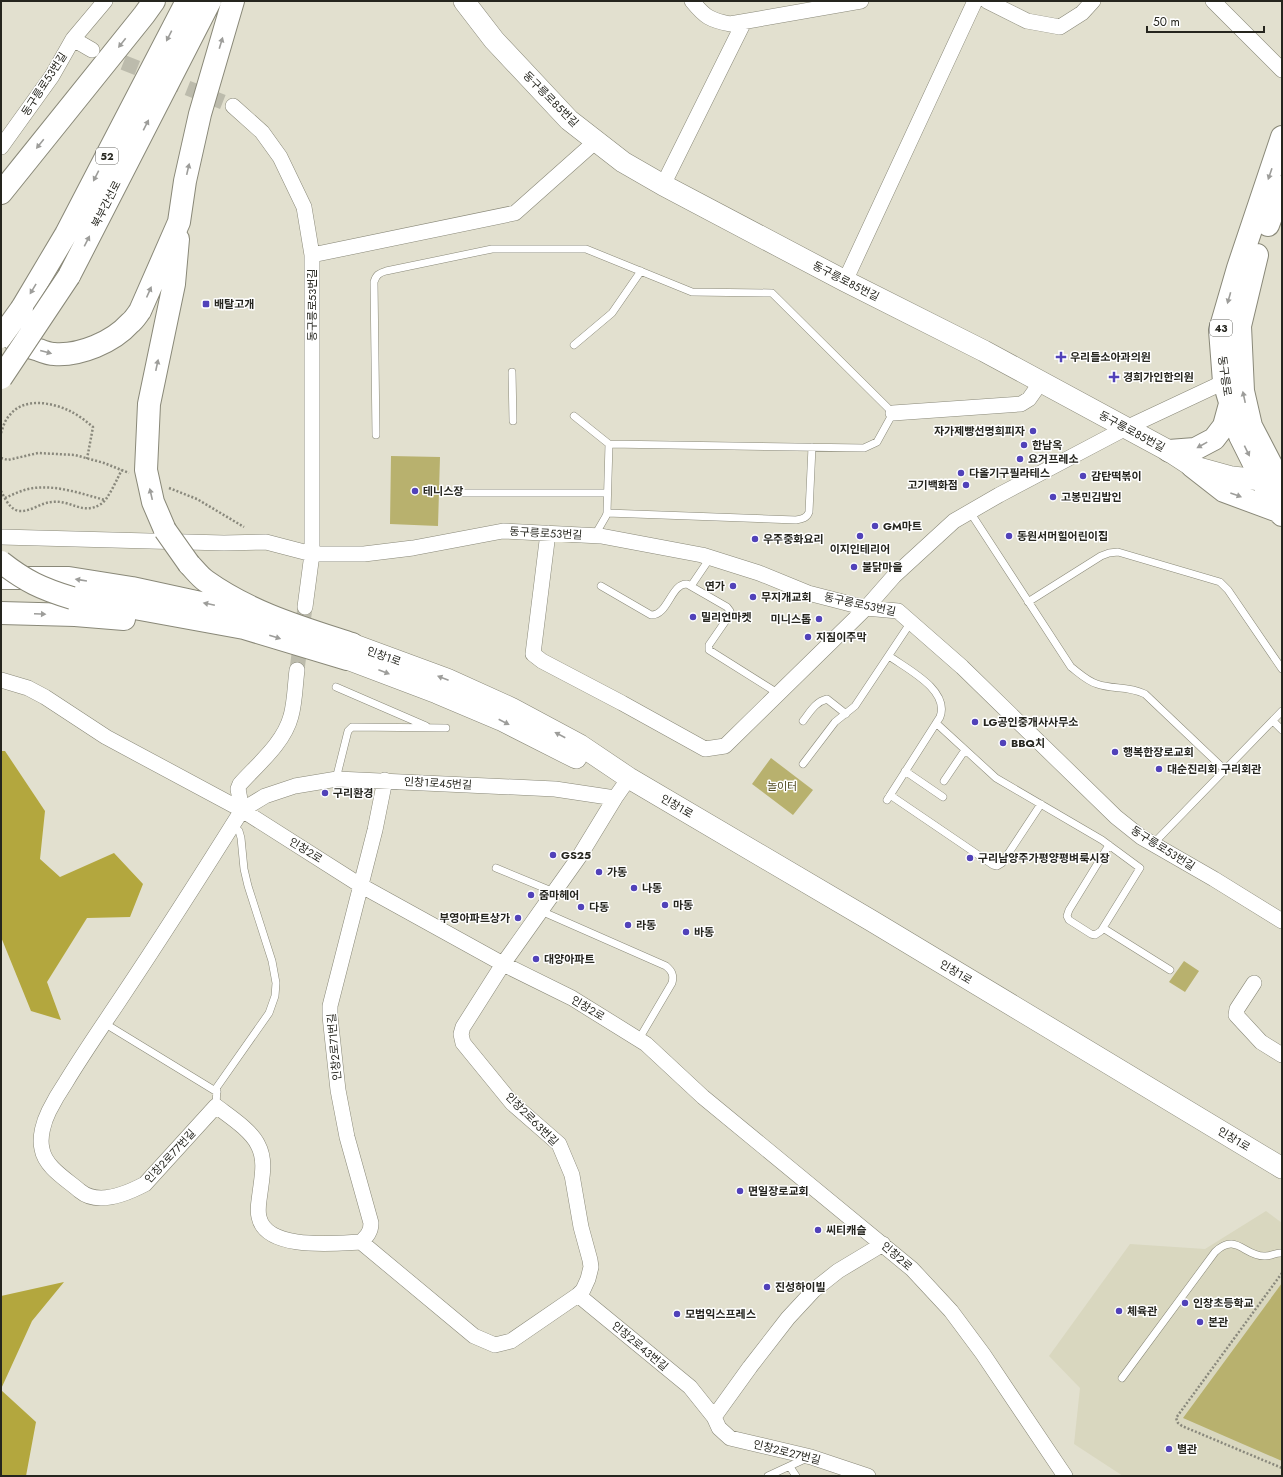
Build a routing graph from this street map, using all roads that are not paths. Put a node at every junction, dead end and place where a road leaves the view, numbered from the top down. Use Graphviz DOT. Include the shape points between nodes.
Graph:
graph roads {
  1 [pos="105,1"];
  2 [pos="154,1"];
  3 [pos="187,1"];
  4 [pos="210,1"];
  5 [pos="233,1"];
  6 [pos="464,1"];
  7 [pos="692,1"];
  8 [pos="861,1"];
  9 [pos="975,1"];
  10 [pos="987,1"];
  11 [pos="1093,1"];
  12 [pos="1214,1"];
  13 [pos="744,22"];
  14 [pos="73,39"];
  15 [pos="92,50"];
  16 [pos="1282,70"];
  17 [pos="233,106"];
  18 [pos="1282,137"];
  19 [pos="596,141"];
  20 [pos="1,147"];
  21 [pos="663,185"];
  22 [pos="1282,187"];
  23 [pos="1,193"];
  24 [pos="179,222"];
  25 [pos="312,255"];
  26 [pos="641,271"];
  27 [pos="845,281"];
  28 [pos="1,327"];
  29 [pos="1,337"];
  30 [pos="574,345"];
  31 [pos="512,372"];
  32 [pos="1,378"];
  33 [pos="1041,382"];
  34 [pos="1224,382"];
  35 [pos="1230,404"];
  36 [pos="893,413"];
  37 [pos="574,416"];
  38 [pos="513,421"];
  39 [pos="1126,428"];
  40 [pos="376,436"];
  41 [pos="608,444"];
  42 [pos="812,447"];
  43 [pos="1169,451"];
  44 [pos="1192,466"];
  45 [pos="1273,479"];
  46 [pos="462,493"];
  47 [pos="607,493"];
  48 [pos="970,512"];
  49 [pos="607,513"];
  50 [pos="1280,513"];
  51 [pos="548,534"];
  52 [pos="595,536"];
  53 [pos="1,537"];
  54 [pos="312,554"];
  55 [pos="710,558"];
  56 [pos="1,562"];
  57 [pos="1,578"];
  58 [pos="601,586"];
  59 [pos="690,586"];
  60 [pos="1028,602"];
  61 [pos="305,607"];
  62 [pos="866,608"];
  63 [pos="1,613"];
  64 [pos="274,619"];
  65 [pos="911,622"];
  66 [pos="244,628"];
  67 [pos="349,651"];
  68 [pos="888,656"];
  69 [pos="1282,669"];
  70 [pos="297,670"];
  71 [pos="1,680"];
  72 [pos="336,687"];
  73 [pos="779,694"];
  74 [pos="1282,711"];
  75 [pos="846,714"];
  76 [pos="803,721"];
  77 [pos="1273,721"];
  78 [pos="936,723"];
  79 [pos="430,728"];
  80 [pos="446,728"];
  81 [pos="1282,730"];
  82 [pos="965,750"];
  83 [pos="803,764"];
  84 [pos="1225,770"];
  85 [pos="905,771"];
  86 [pos="629,778"];
  87 [pos="336,779"];
  88 [pos="385,780"];
  89 [pos="944,781"];
  90 [pos="943,797"];
  91 [pos="615,798"];
  92 [pos="1041,804"];
  93 [pos="242,810"];
  94 [pos="233,825"];
  95 [pos="1153,844"];
  96 [pos="1109,845"];
  97 [pos="496,868"];
  98 [pos="360,885"];
  99 [pos="554,892"];
  100 [pos="541,911"];
  101 [pos="1282,921"];
  102 [pos="1103,928"];
  103 [pos="503,964"];
  104 [pos="1170,970"];
  105 [pos="1254,983"];
  106 [pos="104,1023"];
  107 [pos="639,1039"];
  108 [pos="1282,1055"];
  109 [pos="216,1099"];
  110 [pos="1282,1168"];
  111 [pos="361,1242"];
  112 [pos="883,1244"];
  113 [pos="1282,1253"];
  114 [pos="578,1295"];
  115 [pos="1122,1378"];
  116 [pos="714,1417"];
  117 [pos="811,1457"];
  118 [pos="790,1467"];
  119 [pos="768,1476"];
  120 [pos="796,1476"];
  121 [pos="868,1476"];
  122 [pos="1065,1476"];
  1 -- 14 [label="street, 동구릉로53번길"];
  2 -- 23 [label="main road, one-way"];
  3 -- 29 [label="main road, 북부간선로 / 52, one-way, bridge" via="66,234 22,308"];
  32 -- 4 [label="main road, 북부간선로 / 52, one-way, bridge" via="69,276"];
  24 -- 5 [label="main road, one-way" via="200,114"];
  6 -- 19 [label="street, 동구릉로85번길" via="494,40 539,89 569,120"];
  7 -- 13 [label="street" via="702,13 717,21 730,24"];
  8 -- 13 [label="street"];
  9 -- 27 [label="street"];
  10 -- 11 [label="street" via="1027,21 1060,27 1082,13"];
  12 -- 16 [label="street"];
  13 -- 21 [label="street"];
  14 -- 15 [label="street"];
  14 -- 20 [label="street, 동구릉로53번길" via="52,76"];
  17 -- 25 [label="street, 동구릉로53번길" via="262,132 280,157 304,207"];
  18 -- 34 [label="main road, 동구릉로 / 43, one-way" via="1220,330"];
  19 -- 21 [label="street, 동구릉로85번길" via="623,162"];
  19 -- 25 [label="street" via="515,212"];
  21 -- 27 [label="street, 동구릉로85번길"];
  45 -- 22 [label="main road, 동구릉로 / 43, one-way" via="1249,419 1243,391 1240,326 1255,260"];
  28 -- 24 [label="main road, one-way" via="15,342 53,354 87,350 116,335 130,324 140,311"];
  64 -- 24 [label="main road, one-way, bridge" via="205,581 189,564 165,530 153,502 146,470 149,404 174,284"];
  25 -- 54 [label="street, 동구릉로53번길"];
  26 -- 30 [label="lane" via="612,313"];
  26 -- 36 [label="lane" via="692,292 772,293"];
  26 -- 40 [label="lane" via="586,249 492,249 378,274 374,282"];
  27 -- 33 [label="street, 동구릉로85번길"];
  31 -- 38 [label="lane"];
  33 -- 36 [label="street" via="1029,399 1021,404"];
  33 -- 39 [label="street, 동구릉로85번길"];
  34 -- 35 [label="main road, 동구릉로 / 43"];
  34 -- 39 [label="street"];
  35 -- 43 [label="main road, one-way" via="1224,426 1214,439 1195,449"];
  35 -- 45 [label="main road, 동구릉로 / 43, one-way" via="1240,436"];
  36 -- 42 [label="lane" via="880,438 869,447"];
  37 -- 41 [label="lane"];
  39 -- 43 [label="street, 동구릉로85번길"];
  39 -- 48 [label="street"];
  41 -- 42 [label="lane"];
  41 -- 47 [label="lane"];
  42 -- 49 [label="lane" via="809,512 808,516 800,520"];
  43 -- 44 [label="street, 동구릉로85번길"];
  44 -- 45 [label="street, 동구릉로85번길" via="1232,478"];
  44 -- 50 [label="main road, one-way" via="1224,491"];
  45 -- 50 [label="main road, 동구릉로 / 43"];
  46 -- 47 [label="lane"];
  47 -- 49 [label="lane"];
  48 -- 60 [label="lane"];
  48 -- 62 [label="street" via="942,531 894,576"];
  49 -- 52 [label="lane"];
  51 -- 52 [label="street, 동구릉로53번길"];
  51 -- 54 [label="street, 동구릉로53번길" via="503,531 413,548 364,554"];
  51 -- 73 [label="street" via="533,654 542,661 622,702 704,749 726,746"];
  52 -- 55 [label="street, 동구릉로53번길"];
  53 -- 54 [label="street" via="266,542"];
  54 -- 61 [label="street, 동구릉로53번길"];
  55 -- 59 [label="lane"];
  55 -- 62 [label="street, 동구릉로53번길" via="759,573 808,593"];
  56 -- 66 [label="main road, bridge" via="18,576 44,589 72,598"];
  64 -- 57 [label="main road, one-way" via="132,588 69,578"];
  58 -- 59 [label="lane" via="651,615 662,610 681,585"];
  59 -- 73 [label="lane" via="730,611 730,616 709,645 709,650"];
  60 -- 69 [label="lane" via="1101,556 1118,552 1220,582"];
  60 -- 84 [label="lane" via="1071,667 1087,680 1097,684 1130,688 1145,694"];
  62 -- 65 [label="street, 동구릉로53번길" via="898,611"];
  62 -- 73 [label="street"];
  63 -- 66 [label="main road, one-way" via="75,615"];
  64 -- 67 [label="main road"];
  65 -- 68 [label="lane"];
  65 -- 95 [label="street, 동구릉로53번길" via="962,667 1116,817"];
  66 -- 67 [label="main road, one-way"];
  67 -- 86 [label="street, 인창1로" via="447,679 511,708 580,745"];
  68 -- 75 [label="lane" via="855,706"];
  68 -- 78 [label="lane" via="936,691 942,704 940,717"];
  70 -- 93 [label="street" via="291,716 287,727 276,745 240,784 238,789"];
  71 -- 93 [label="street, 인창2로" via="28,688 45,697 106,737"];
  72 -- 79 [label="lane"];
  74 -- 77 [label="lane"];
  75 -- 76 [label="lane" via="830,700 824,700 815,705"];
  75 -- 83 [label="lane" via="830,728"];
  77 -- 81 [label="lane"];
  77 -- 84 [label="lane"];
  78 -- 82 [label="lane"];
  78 -- 85 [label="lane"];
  79 -- 80 [label="lane"];
  79 -- 87 [label="lane" via="349,728"];
  82 -- 89 [label="lane"];
  82 -- 92 [label="lane" via="996,778"];
  84 -- 95 [label="lane"];
  85 -- 90 [label="lane"];
  85 -- 92 [label="lane" via="889,798 992,865 1002,863"];
  86 -- 91 [label="street"];
  86 -- 110 [label="street, 인창1로"];
  87 -- 88 [label="street, 인창1로45번길"];
  87 -- 93 [label="street, 인창1로45번길" via="295,786 265,796"];
  88 -- 91 [label="street, 인창1로45번길" via="560,789"];
  88 -- 98 [label="street, 인창2로71번길"];
  91 -- 99 [label="street"];
  92 -- 96 [label="lane"];
  93 -- 94 [label="street, 인창2로77번길"];
  93 -- 98 [label="street, 인창2로"];
  94 -- 106 [label="street, 인창2로77번길"];
  94 -- 109 [label="lane, 인창2로77번길" via="241,838 248,886 272,961 276,983 269,1013 217,1087"];
  95 -- 101 [label="street, 동구릉로53번길"];
  96 -- 102 [label="lane" via="1140,868"];
  96 -- 102 [label="lane" via="1068,910 1067,916 1091,934 1098,934"];
  97 -- 99 [label="lane"];
  98 -- 103 [label="street, 인창2로"];
  98 -- 111 [label="street, 인창2로71번길" via="330,1006 330,1016 338,1090 347,1137 371,1224 371,1229"];
  99 -- 100 [label="street"];
  100 -- 103 [label="street"];
  100 -- 107 [label="lane" via="670,970 673,974 672,983"];
  102 -- 104 [label="lane"];
  103 -- 107 [label="street, 인창2로" via="572,998"];
  103 -- 114 [label="street, 인창2로63번길" via="463,1027 461,1039 512,1103 559,1144 572,1175 590,1260 588,1280"];
  105 -- 108 [label="street" via="1236,1015 1261,1042"];
  106 -- 109 [label="lane"];
  106 -- 109 [label="street, 인창2로77번길" via="49,1111 42,1138 44,1157 82,1193 103,1198 145,1184"];
  107 -- 112 [label="street, 인창2로" via="703,1097"];
  109 -- 111 [label="street" via="258,1145 263,1167 258,1208 263,1227 281,1238 310,1243"];
  111 -- 114 [label="street" via="474,1336 495,1345 511,1340"];
  112 -- 116 [label="street" via="838,1271 814,1290 783,1324"];
  112 -- 122 [label="street, 인창2로" via="912,1269 951,1311"];
  113 -- 115 [label="lane" via="1264,1256 1232,1244 1220,1248"];
  114 -- 116 [label="street, 인창2로43번길" via="690,1387"];
  116 -- 117 [label="street, 인창2로27번길" via="719,1428 730,1438"];
  117 -- 118 [label="lane"];
  117 -- 121 [label="street, 인창2로27번길"];
  118 -- 119 [label="lane"];
  118 -- 120 [label="lane"];
}
